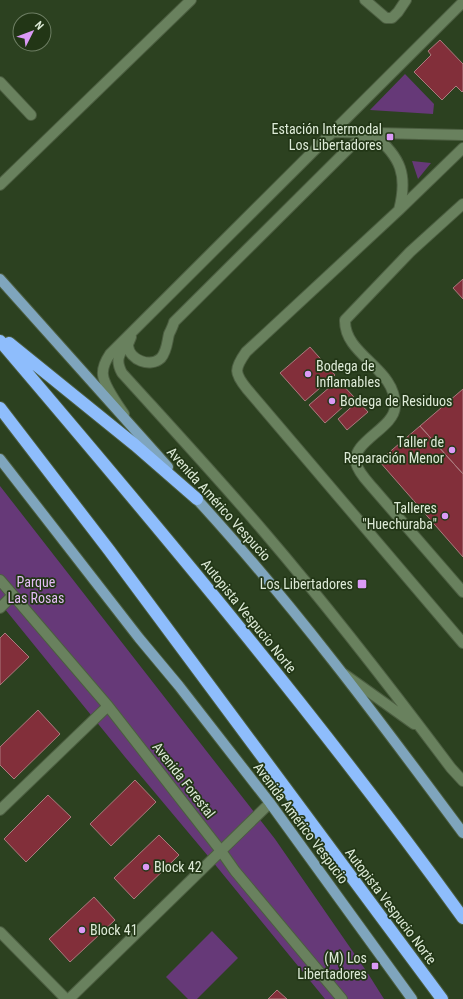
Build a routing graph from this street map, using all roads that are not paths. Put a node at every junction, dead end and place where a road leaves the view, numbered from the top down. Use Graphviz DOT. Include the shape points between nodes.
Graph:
graph roads {
  1 [pos="191,0"];
  2 [pos="365,0"];
  3 [pos="406,0"];
  4 [pos="463,2"];
  5 [pos="0,82"];
  6 [pos="31,115"];
  7 [pos="333,132"];
  8 [pos="374,134"];
  9 [pos="463,135"];
  10 [pos="463,148"];
  11 [pos="0,185"];
  12 [pos="463,204"];
  13 [pos="399,210"];
  14 [pos="0,279"];
  15 [pos="132,331"];
  16 [pos="0,336"];
  17 [pos="0,341"];
  18 [pos="0,408"];
  19 [pos="136,433"];
  20 [pos="0,459"];
  21 [pos="197,499"];
  22 [pos="0,580"];
  23 [pos="463,592"];
  24 [pos="13,595"];
  25 [pos="0,608"];
  26 [pos="463,642"];
  27 [pos="344,674"];
  28 [pos="108,706"];
  29 [pos="422,730"];
  30 [pos="463,781"];
  31 [pos="270,802"];
  32 [pos="0,810"];
  33 [pos="463,833"];
  34 [pos="221,850"];
  35 [pos="450,900"];
  36 [pos="463,913"];
  37 [pos="463,918"];
  38 [pos="0,932"];
  39 [pos="66,999"];
  40 [pos="69,999"];
  41 [pos="342,999"];
  42 [pos="412,999"];
  43 [pos="442,999"];
  1 -- 11 [label="street"];
  2 -- 3 [label="street" via="386,18 392,18"];
  4 -- 7 [label="street"];
  5 -- 6 [label="street"];
  7 -- 8 [label="street"];
  7 -- 15 [label="street"];
  8 -- 9 [label="street"];
  8 -- 13 [label="street" via="387,145 399,165 403,194"];
  8 -- 15 [label="street" via="362,138 350,147 174,322 167,348 160,358 150,362 140,361 132,355 128,345"];
  10 -- 13 [label="street"];
  12 -- 23 [label="street" via="410,252 345,320 349,339 390,384 395,409 390,419 362,446 356,454 355,462 373,488"];
  13 -- 26 [label="street" via="246,352 238,364 238,377"];
  14 -- 19 [label="main road, Avenida Américo Vespucio"];
  15 -- 19 [label="street" via="110,354 104,364 103,375 105,383"];
  15 -- 29 [label="street" via="118,356 118,366 122,373 264,532 366,656"];
  16 -- 21 [label="highway" via="135,445"];
  17 -- 35 [label="highway, Autopista Vespucio Norte" via="146,513 264,658"];
  18 -- 43 [label="highway, Autopista Vespucio Norte" via="91,526"];
  19 -- 21 [label="main road, Avenida Américo Vespucio"];
  20 -- 31 [label="main road, Avenida Américo Vespucio"];
  21 -- 27 [label="main road, Avenida Américo Vespucio" via="261,572"];
  22 -- 24 [label="street, Avenida Forestal"];
  24 -- 25 [label="street"];
  24 -- 28 [label="street, Avenida Forestal"];
  27 -- 29 [label="street"];
  27 -- 33 [label="main road, Avenida Américo Vespucio"];
  28 -- 32 [label="street"];
  28 -- 34 [label="street, Avenida Forestal"];
  29 -- 30 [label="street"];
  31 -- 34 [label="street"];
  31 -- 42 [label="main road, Avenida Américo Vespucio"];
  34 -- 40 [label="street"];
  34 -- 41 [label="street, Avenida Forestal" via="235,871"];
  35 -- 36 [label="highway"];
  35 -- 37 [label="highway, Autopista Vespucio Norte"];
  38 -- 39 [label="street"];
}
